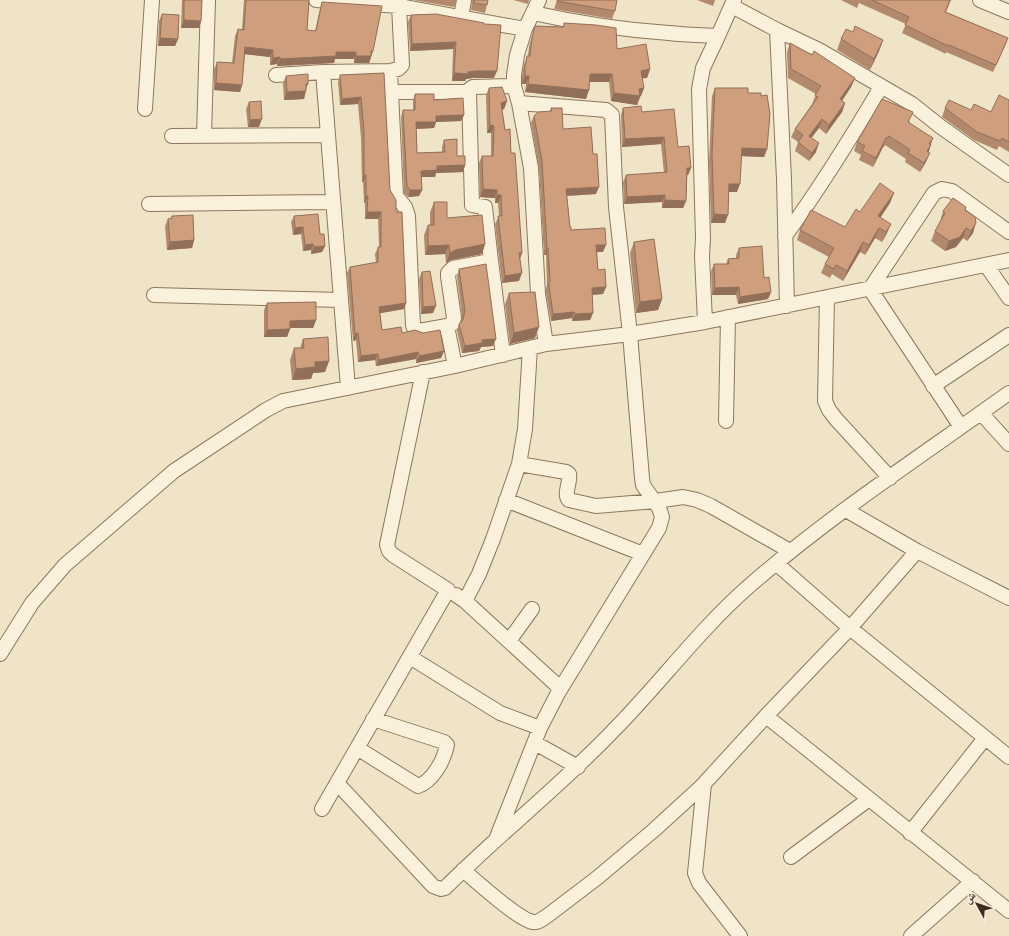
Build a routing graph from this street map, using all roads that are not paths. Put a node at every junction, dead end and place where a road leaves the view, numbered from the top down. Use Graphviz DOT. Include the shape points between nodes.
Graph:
graph roads {
  1 [pos="152,0"];
  2 [pos="208,0"];
  3 [pos="317,0"];
  4 [pos="464,0"];
  5 [pos="539,0"];
  6 [pos="980,0"];
  7 [pos="399,3"];
  8 [pos="733,3"];
  9 [pos="1009,12"];
  10 [pos="533,13"];
  11 [pos="461,17"];
  12 [pos="526,30"];
  13 [pos="777,30"];
  14 [pos="718,36"];
  15 [pos="390,71"];
  16 [pos="323,72"];
  17 [pos="276,75"];
  18 [pos="514,86"];
  19 [pos="881,87"];
  20 [pos="391,92"];
  21 [pos="469,92"];
  22 [pos="519,102"];
  23 [pos="145,109"];
  24 [pos="172,136"];
  25 [pos="204,136"];
  26 [pos="328,136"];
  27 [pos="1009,175"];
  28 [pos="333,202"];
  29 [pos="149,204"];
  30 [pos="1009,232"];
  31 [pos="785,236"];
  32 [pos="1009,260"];
  33 [pos="491,261"];
  34 [pos="986,265"];
  35 [pos="870,289"];
  36 [pos="154,295"];
  37 [pos="827,297"];
  38 [pos="1009,298"];
  39 [pos="341,300"];
  40 [pos="787,306"];
  41 [pos="728,317"];
  42 [pos="705,322"];
  43 [pos="447,326"];
  44 [pos="630,334"];
  45 [pos="1009,335"];
  46 [pos="546,344"];
  47 [pos="530,348"];
  48 [pos="503,355"];
  49 [pos="455,366"];
  50 [pos="423,372"];
  51 [pos="933,386"];
  52 [pos="348,388"];
  53 [pos="1009,393"];
  54 [pos="981,414"];
  55 [pos="726,421"];
  56 [pos="961,427"];
  57 [pos="1009,444"];
  58 [pos="519,464"];
  59 [pos="890,478"];
  60 [pos="506,500"];
  61 [pos="656,501"];
  62 [pos="846,510"];
  63 [pos="790,551"];
  64 [pos="917,551"];
  65 [pos="643,554"];
  66 [pos="777,564"];
  67 [pos="448,590"];
  68 [pos="1009,598"];
  69 [pos="465,601"];
  70 [pos="532,610"];
  71 [pos="850,628"];
  72 [pos="509,642"];
  73 [pos="0,654"];
  74 [pos="410,657"];
  75 [pos="560,688"];
  76 [pos="766,716"];
  77 [pos="373,719"];
  78 [pos="540,728"];
  79 [pos="985,738"];
  80 [pos="535,743"];
  81 [pos="358,748"];
  82 [pos="1009,757"];
  83 [pos="578,767"];
  84 [pos="337,783"];
  85 [pos="704,784"];
  86 [pos="869,799"];
  87 [pos="322,809"];
  88 [pos="910,833"];
  89 [pos="496,839"];
  90 [pos="791,857"];
  91 [pos="463,870"];
  92 [pos="973,881"];
  93 [pos="1009,911"];
  94 [pos="740,936"];
  95 [pos="911,936"];
  1 -- 23 [label="street"];
  2 -- 25 [label="street"];
  3 -- 7 [label="street"];
  4 -- 11 [label="street"];
  5 -- 10 [label="street"];
  6 -- 9 [label="street"];
  7 -- 11 [label="street"];
  7 -- 15 [label="street" via="402,65"];
  8 -- 13 [label="street"];
  8 -- 14 [label="street"];
  10 -- 12 [label="street"];
  10 -- 14 [label="street" via="618,28"];
  11 -- 12 [label="street"];
  12 -- 18 [label="street" via="517,55"];
  13 -- 19 [label="street" via="819,50"];
  13 -- 31 [label="street"];
  14 -- 42 [label="street" via="703,68 699,89"];
  15 -- 16 [label="street"];
  15 -- 20 [label="street"];
  16 -- 17 [label="street"];
  16 -- 26 [label="street"];
  18 -- 21 [label="street" via="473,87"];
  18 -- 22 [label="street"];
  19 -- 27 [label="street" via="912,104"];
  19 -- 31 [label="street" via="814,196"];
  20 -- 21 [label="street"];
  20 -- 43 [label="street" via="396,196 405,207 408,216 413,325 419,330"];
  21 -- 33 [label="street" via="472,205 485,207"];
  22 -- 44 [label="street" via="606,110 612,115 616,202"];
  22 -- 46 [label="street" via="531,168 538,294"];
  24 -- 25 [label="street"];
  25 -- 26 [label="street"];
  26 -- 28 [label="street"];
  28 -- 29 [label="street"];
  28 -- 39 [label="street"];
  30 -- 35 [label="street" via="952,191 942,189 934,193"];
  31 -- 40 [label="street"];
  32 -- 34 [label="street"];
  33 -- 43 [label="street" via="450,270 448,276 454,318 452,324"];
  33 -- 48 [label="street"];
  34 -- 35 [label="street"];
  34 -- 38 [label="street"];
  35 -- 37 [label="street"];
  35 -- 51 [label="street"];
  36 -- 39 [label="street"];
  37 -- 40 [label="street"];
  37 -- 59 [label="street" via="825,401 836,419"];
  39 -- 52 [label="street"];
  40 -- 41 [label="street"];
  41 -- 42 [label="street"];
  41 -- 55 [label="street"];
  42 -- 44 [label="street"];
  43 -- 49 [label="street"];
  44 -- 46 [label="street"];
  44 -- 61 [label="street" via="643,484"];
  45 -- 51 [label="street"];
  46 -- 47 [label="street"];
  47 -- 48 [label="street"];
  47 -- 58 [label="street" via="525,429"];
  48 -- 49 [label="street"];
  49 -- 50 [label="street"];
  50 -- 52 [label="street"];
  50 -- 67 [label="street" via="387,545 392,555"];
  51 -- 56 [label="street"];
  52 -- 73 [label="street" via="283,401 174,471 65,565 32,603"];
  53 -- 54 [label="street"];
  54 -- 56 [label="street"];
  54 -- 57 [label="street"];
  56 -- 59 [label="street"];
  58 -- 60 [label="street"];
  58 -- 61 [label="street" via="570,474 566,495 569,500 596,506"];
  59 -- 62 [label="street"];
  60 -- 65 [label="street"];
  60 -- 69 [label="street" via="479,574"];
  61 -- 63 [label="street" via="683,497 697,500"];
  61 -- 65 [label="street" via="662,517 659,528"];
  62 -- 63 [label="street"];
  62 -- 64 [label="street"];
  63 -- 66 [label="street"];
  64 -- 68 [label="street"];
  64 -- 71 [label="street"];
  65 -- 75 [label="street"];
  66 -- 71 [label="street"];
  66 -- 83 [label="street" via="726,607"];
  67 -- 69 [label="street"];
  67 -- 74 [label="street"];
  69 -- 72 [label="street"];
  70 -- 72 [label="street"];
  71 -- 76 [label="street"];
  71 -- 79 [label="street"];
  72 -- 75 [label="street"];
  74 -- 77 [label="street"];
  74 -- 78 [label="street" via="500,713"];
  75 -- 78 [label="street"];
  76 -- 85 [label="street"];
  76 -- 86 [label="street"];
  77 -- 81 [label="street"];
  77 -- 81 [label="street" via="441,740 447,745 446,751 426,782 418,786"];
  78 -- 80 [label="street"];
  79 -- 82 [label="street"];
  79 -- 88 [label="street"];
  80 -- 83 [label="street"];
  80 -- 89 [label="street"];
  81 -- 84 [label="street"];
  83 -- 89 [label="street"];
  84 -- 87 [label="street"];
  84 -- 91 [label="street" via="433,886 445,888"];
  85 -- 91 [label="street" via="597,878 540,921 534,922 521,917"];
  85 -- 94 [label="street" via="696,873 699,883"];
  86 -- 88 [label="street"];
  86 -- 90 [label="street"];
  88 -- 92 [label="street"];
  89 -- 91 [label="street"];
  92 -- 93 [label="street"];
  92 -- 95 [label="street"];
}
